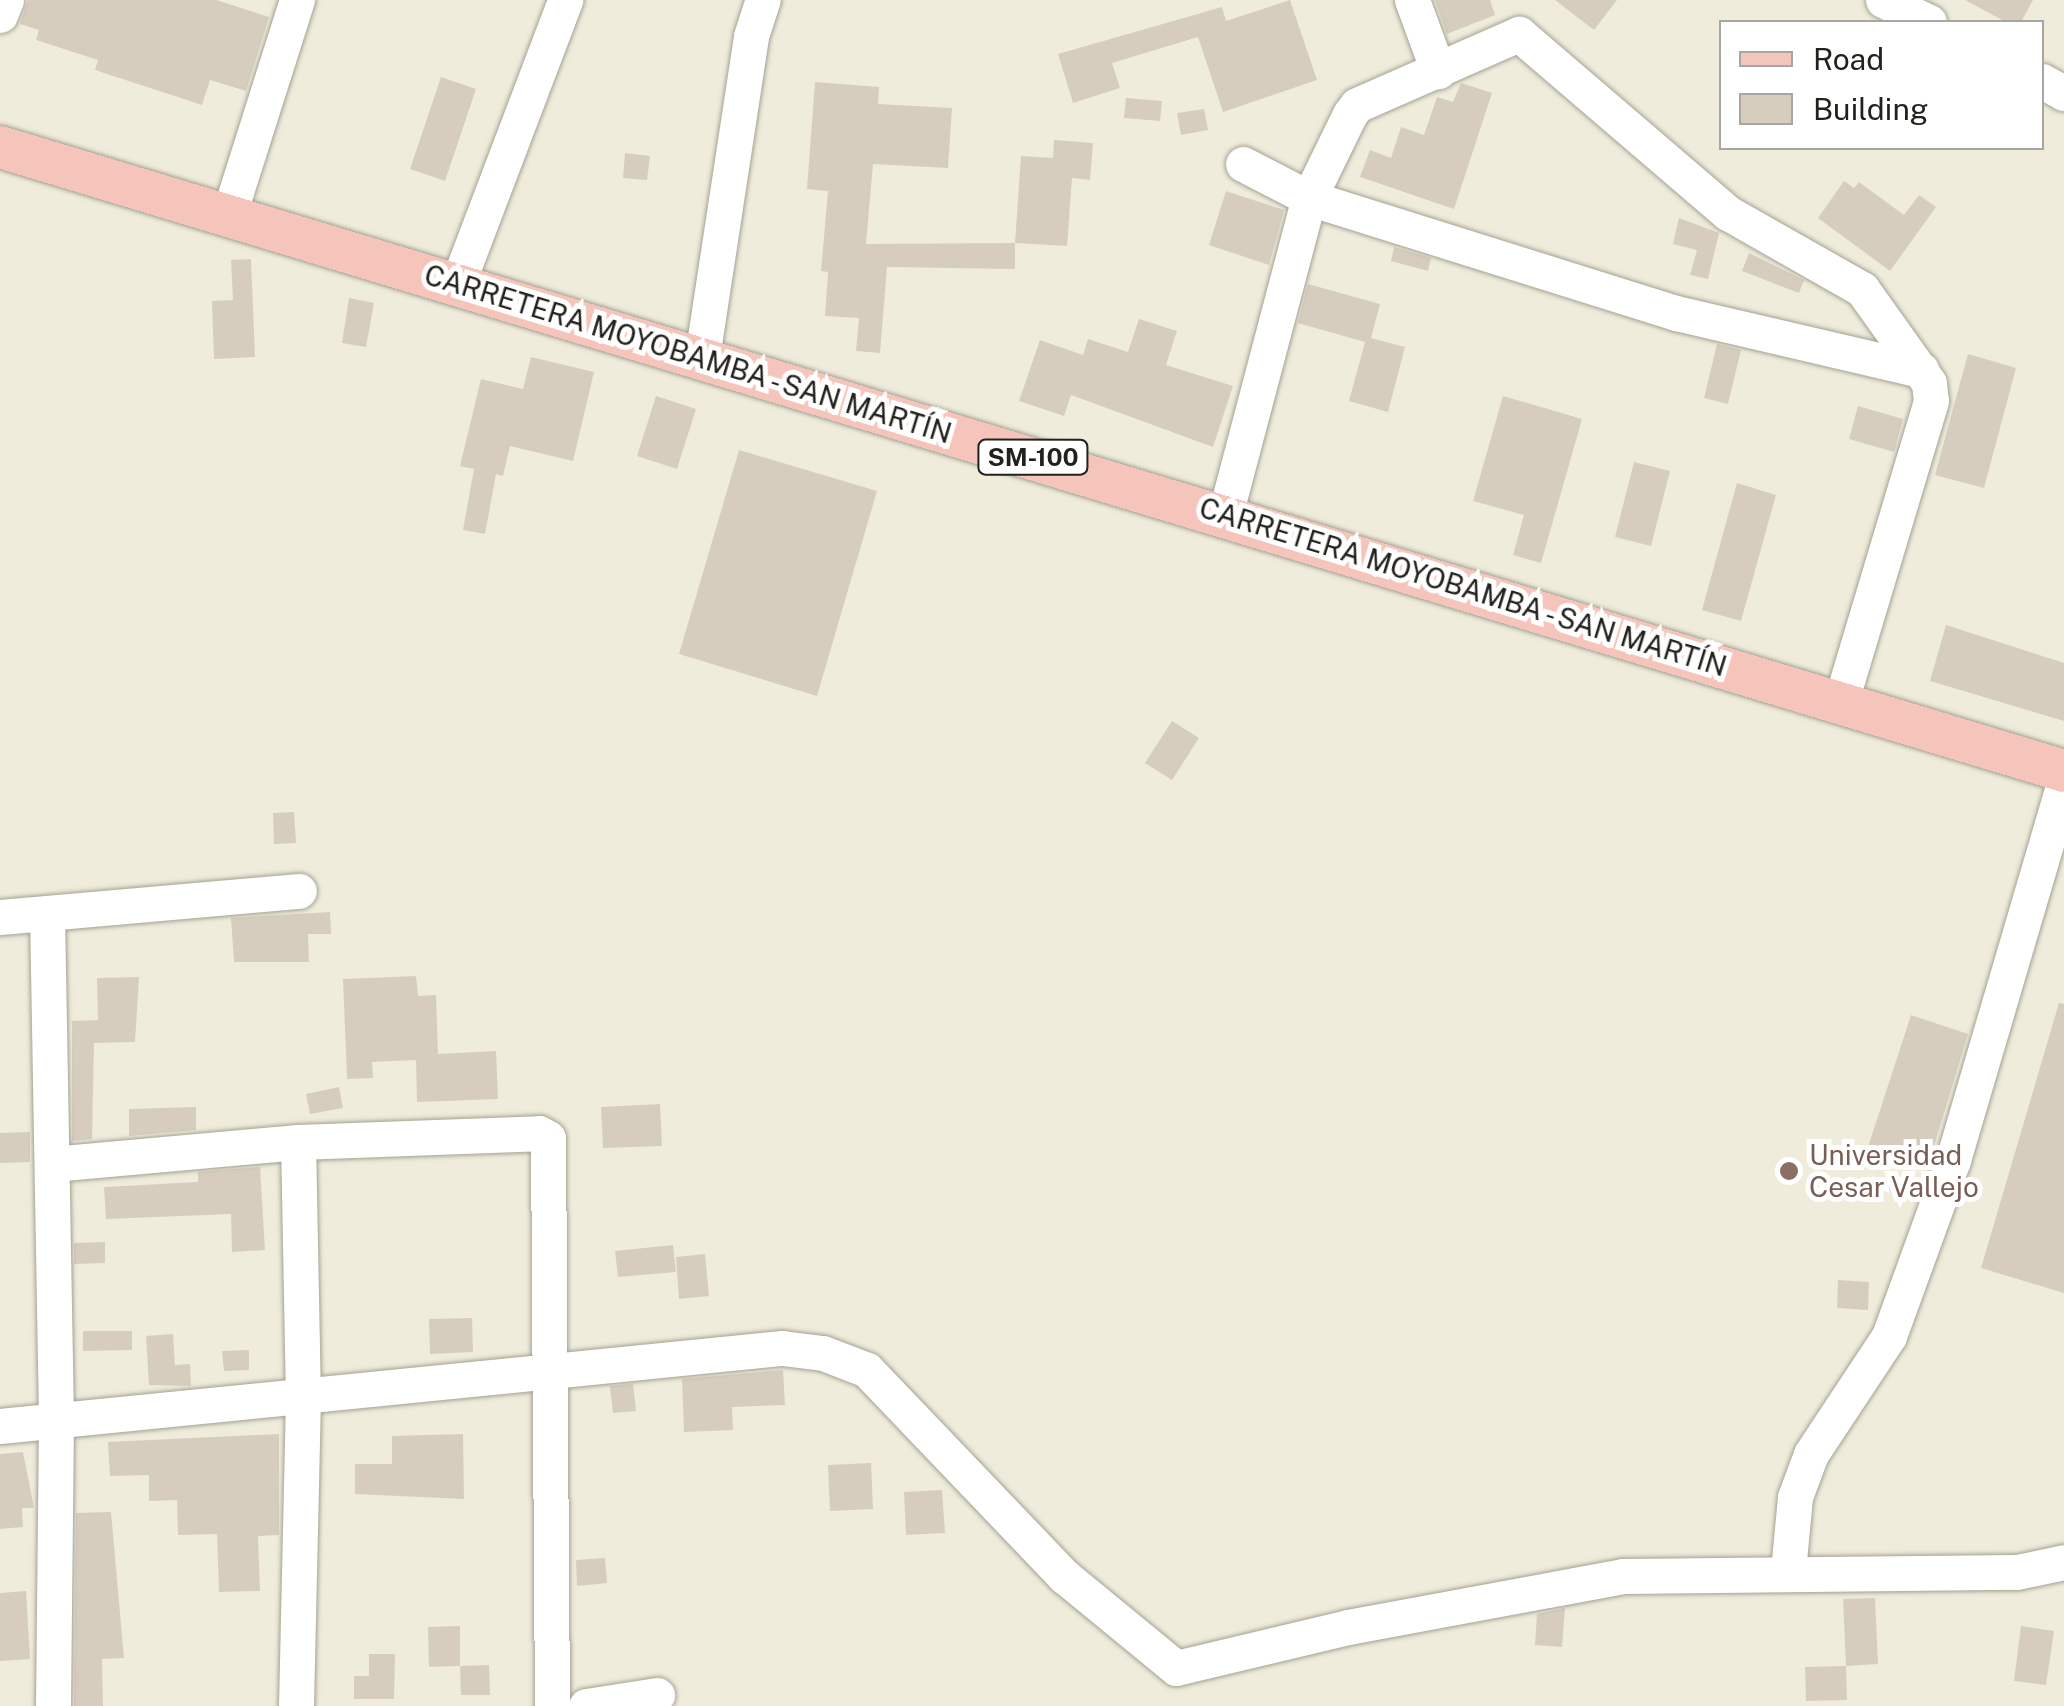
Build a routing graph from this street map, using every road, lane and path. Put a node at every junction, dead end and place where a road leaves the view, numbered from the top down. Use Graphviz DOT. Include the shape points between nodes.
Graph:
graph roads {
  1 [pos="6,0"];
  2 [pos="297,0"];
  3 [pos="565,0"];
  4 [pos="763,0"];
  5 [pos="1412,0"];
  6 [pos="1882,0"];
  7 [pos="0,15"];
  8 [pos="1925,20"];
  9 [pos="1438,71"];
  10 [pos="0,148"];
  11 [pos="1243,164"];
  12 [pos="1309,198"];
  13 [pos="229,214"];
  14 [pos="456,285"];
  15 [pos="702,357"];
  16 [pos="1921,370"];
  17 [pos="1226,515"];
  18 [pos="1840,701"];
  19 [pos="2064,771"];
  20 [pos="2064,782"];
  21 [pos="299,891"];
  22 [pos="47,913"];
  23 [pos="0,917"];
  24 [pos="298,1142"];
  25 [pos="52,1164"];
  26 [pos="550,1373"];
  27 [pos="303,1400"];
  28 [pos="56,1420"];
  29 [pos="0,1426"];
  30 [pos="2064,1562"];
  31 [pos="1788,1572"];
  32 [pos="657,1695"];
  33 [pos="53,1706"];
  34 [pos="296,1706"];
  35 [pos="552,1706"];
  36 [pos="586,1706"];
  1 -- 7 [label="street"];
  2 -- 13 [label="street"];
  3 -- 14 [label="street"];
  4 -- 15 [label="street"];
  5 -- 9 [label="street"];
  6 -- 8 [label="street"];
  9 -- 12 [label="street" via="1354,108"];
  9 -- 16 [label="street" via="1512,35 1524,36 1728,214 1862,289"];
  10 -- 13 [label="main road, CARRETERA MOYOBAMBA - SAN MARTÍN / SM-100"];
  11 -- 12 [label="street"];
  12 -- 16 [label="street" via="1676,313"];
  12 -- 17 [label="street"];
  13 -- 14 [label="main road, CARRETERA MOYOBAMBA - SAN MARTÍN / SM-100"];
  14 -- 15 [label="main road, CARRETERA MOYOBAMBA - SAN MARTÍN / SM-100"];
  15 -- 17 [label="main road, CARRETERA MOYOBAMBA - SAN MARTÍN / SM-100"];
  16 -- 18 [label="street" via="1931,400"];
  17 -- 18 [label="main road, CARRETERA MOYOBAMBA - SAN MARTÍN / SM-100"];
  18 -- 19 [label="main road, CARRETERA MOYOBAMBA - SAN MARTÍN / SM-100"];
  20 -- 31 [label="street" via="1953,1160 1888,1336 1811,1454 1794,1497"];
  21 -- 22 [label="street"];
  22 -- 23 [label="street"];
  22 -- 25 [label="street"];
  24 -- 25 [label="street"];
  24 -- 26 [label="street" via="539,1133 548,1138"];
  24 -- 27 [label="street"];
  25 -- 28 [label="street"];
  26 -- 27 [label="street"];
  26 -- 31 [label="street" via="782,1348 823,1353 867,1370 1064,1576 1176,1668 1348,1626 1623,1576"];
  26 -- 35 [label="street"];
  27 -- 28 [label="street"];
  27 -- 34 [label="street"];
  28 -- 29 [label="street"];
  28 -- 33 [label="street"];
  30 -- 31 [label="street" via="2017,1572"];
  32 -- 36 [label="street"];
}
